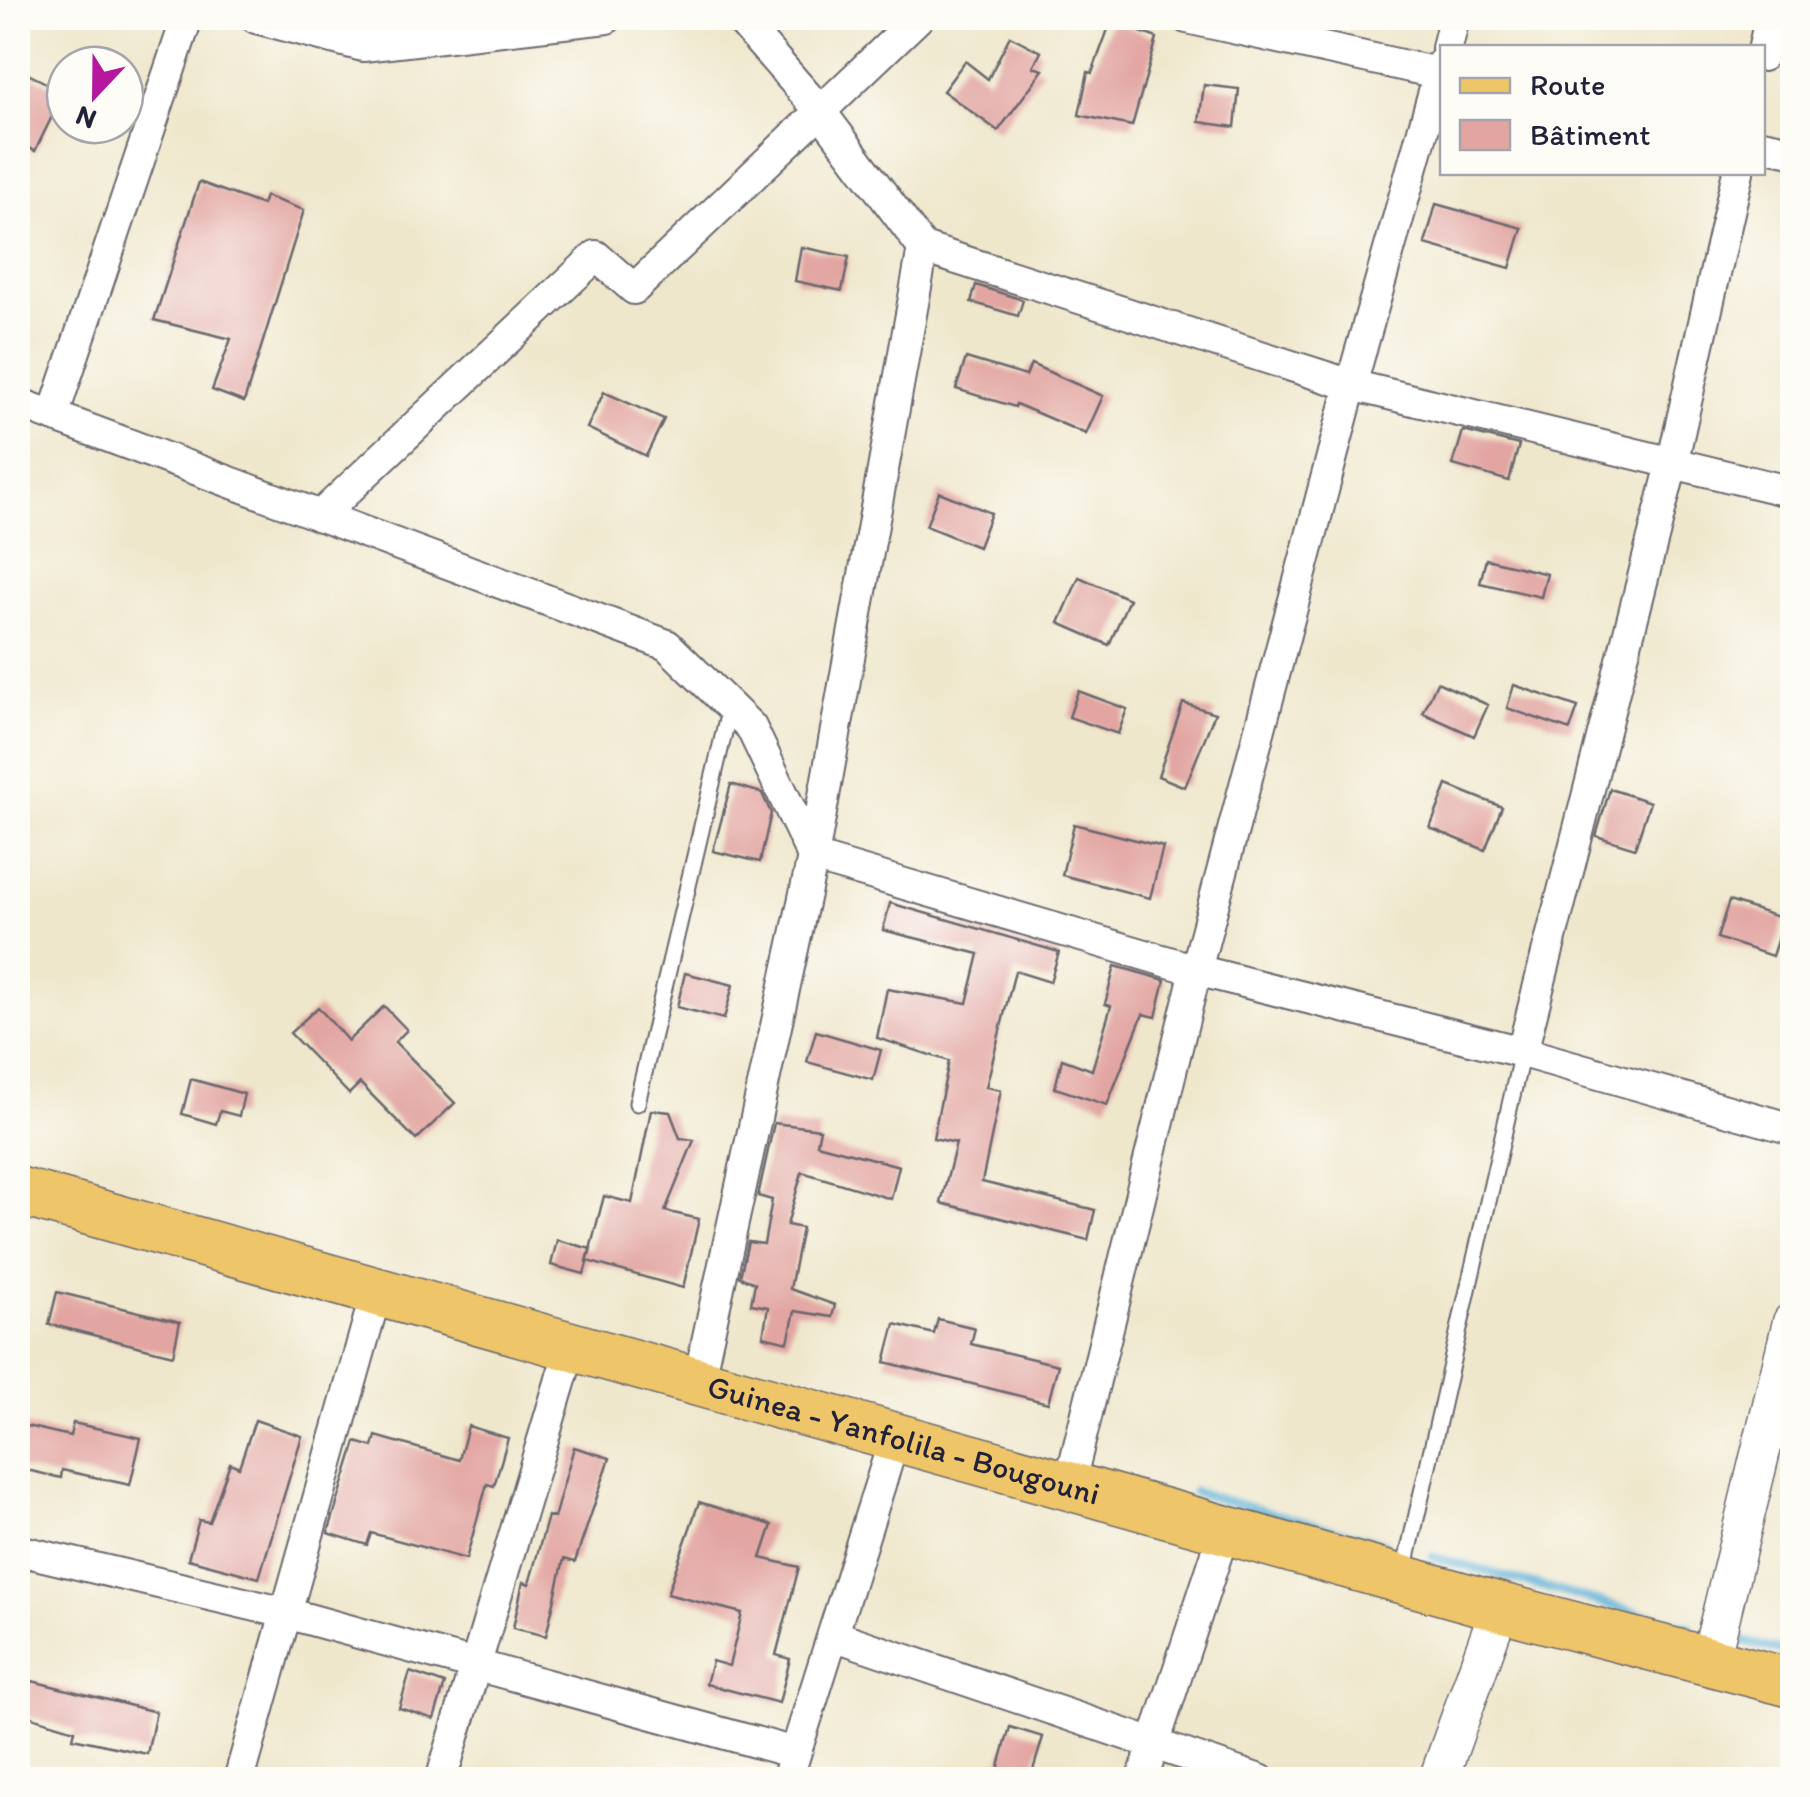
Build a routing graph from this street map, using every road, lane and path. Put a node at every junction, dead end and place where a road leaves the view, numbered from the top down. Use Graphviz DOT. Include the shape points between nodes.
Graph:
graph roads {
  1 [pos="187,18"];
  2 [pos="256,18"];
  3 [pos="608,18"];
  4 [pos="740,18"];
  5 [pos="918,18"];
  6 [pos="1187,18"];
  7 [pos="1454,18"];
  8 [pos="1770,18"];
  9 [pos="1448,45"];
  10 [pos="1764,45"];
  11 [pos="1440,64"];
  12 [pos="1440,75"];
  13 [pos="821,112"];
  14 [pos="1765,146"];
  15 [pos="1792,151"];
  16 [pos="1737,175"];
  17 [pos="923,248"];
  18 [pos="1351,384"];
  19 [pos="18,403"];
  20 [pos="53,416"];
  21 [pos="1672,464"];
  22 [pos="1792,492"];
  23 [pos="320,516"];
  24 [pos="730,706"];
  25 [pos="813,857"];
  26 [pos="1196,970"];
  27 [pos="1522,1052"];
  28 [pos="636,1104"];
  29 [pos="1792,1129"];
  30 [pos="18,1190"];
  31 [pos="377,1290"];
  32 [pos="1792,1322"];
  33 [pos="571,1346"];
  34 [pos="698,1384"];
  35 [pos="895,1437"];
  36 [pos="1069,1486"];
  37 [pos="1225,1529"];
  38 [pos="18,1550"];
  39 [pos="1402,1580"];
  40 [pos="1500,1608"];
  41 [pos="286,1613"];
  42 [pos="833,1635"];
  43 [pos="1710,1661"];
  44 [pos="477,1663"];
  45 [pos="1792,1682"];
  46 [pos="1155,1744"];
  47 [pos="791,1766"];
  48 [pos="238,1780"];
  49 [pos="441,1780"];
  50 [pos="1142,1780"];
  51 [pos="1260,1780"];
  52 [pos="1438,1780"];
  1 -- 20 [label="street"];
  2 -- 3 [label="street" via="362,46"];
  4 -- 13 [label="street"];
  5 -- 13 [label="street"];
  6 -- 11 [label="street"];
  7 -- 9 [label="street"];
  8 -- 10 [label="street"];
  12 -- 18 [label="street"];
  13 -- 17 [label="street"];
  13 -- 23 [label="street" via="634,289 596,256"];
  14 -- 15 [label="street"];
  16 -- 21 [label="street"];
  17 -- 18 [label="street"];
  17 -- 25 [label="street"];
  18 -- 21 [label="street"];
  18 -- 26 [label="street"];
  19 -- 20 [label="street"];
  20 -- 23 [label="street"];
  21 -- 22 [label="street"];
  21 -- 27 [label="street"];
  23 -- 24 [label="street" via="667,645"];
  24 -- 25 [label="street" via="750,727"];
  24 -- 28 [label="lane"];
  25 -- 26 [label="street"];
  25 -- 34 [label="street"];
  26 -- 27 [label="street"];
  26 -- 36 [label="street"];
  27 -- 29 [label="street"];
  27 -- 39 [label="lane"];
  30 -- 31 [label="main road, Guinea - Yanfolila - Bougouni"];
  31 -- 33 [label="main road, Guinea - Yanfolila - Bougouni"];
  31 -- 41 [label="street"];
  32 -- 43 [label="street"];
  33 -- 34 [label="main road, Guinea - Yanfolila - Bougouni"];
  33 -- 44 [label="street"];
  34 -- 35 [label="main road, Guinea - Yanfolila - Bougouni"];
  35 -- 36 [label="main road, Guinea - Yanfolila - Bougouni"];
  35 -- 42 [label="street"];
  36 -- 37 [label="main road, Guinea - Yanfolila - Bougouni"];
  37 -- 39 [label="main road, Guinea - Yanfolila - Bougouni"];
  37 -- 46 [label="street"];
  38 -- 41 [label="street"];
  39 -- 40 [label="main road, Guinea - Yanfolila - Bougouni"];
  40 -- 43 [label="main road, Guinea - Yanfolila - Bougouni"];
  40 -- 52 [label="street"];
  41 -- 44 [label="street"];
  41 -- 48 [label="street"];
  42 -- 46 [label="street"];
  42 -- 47 [label="street"];
  43 -- 45 [label="main road, Guinea - Yanfolila - Bougouni"];
  44 -- 47 [label="street"];
  44 -- 49 [label="street"];
  46 -- 50 [label="street"];
  46 -- 51 [label="street"];
}
